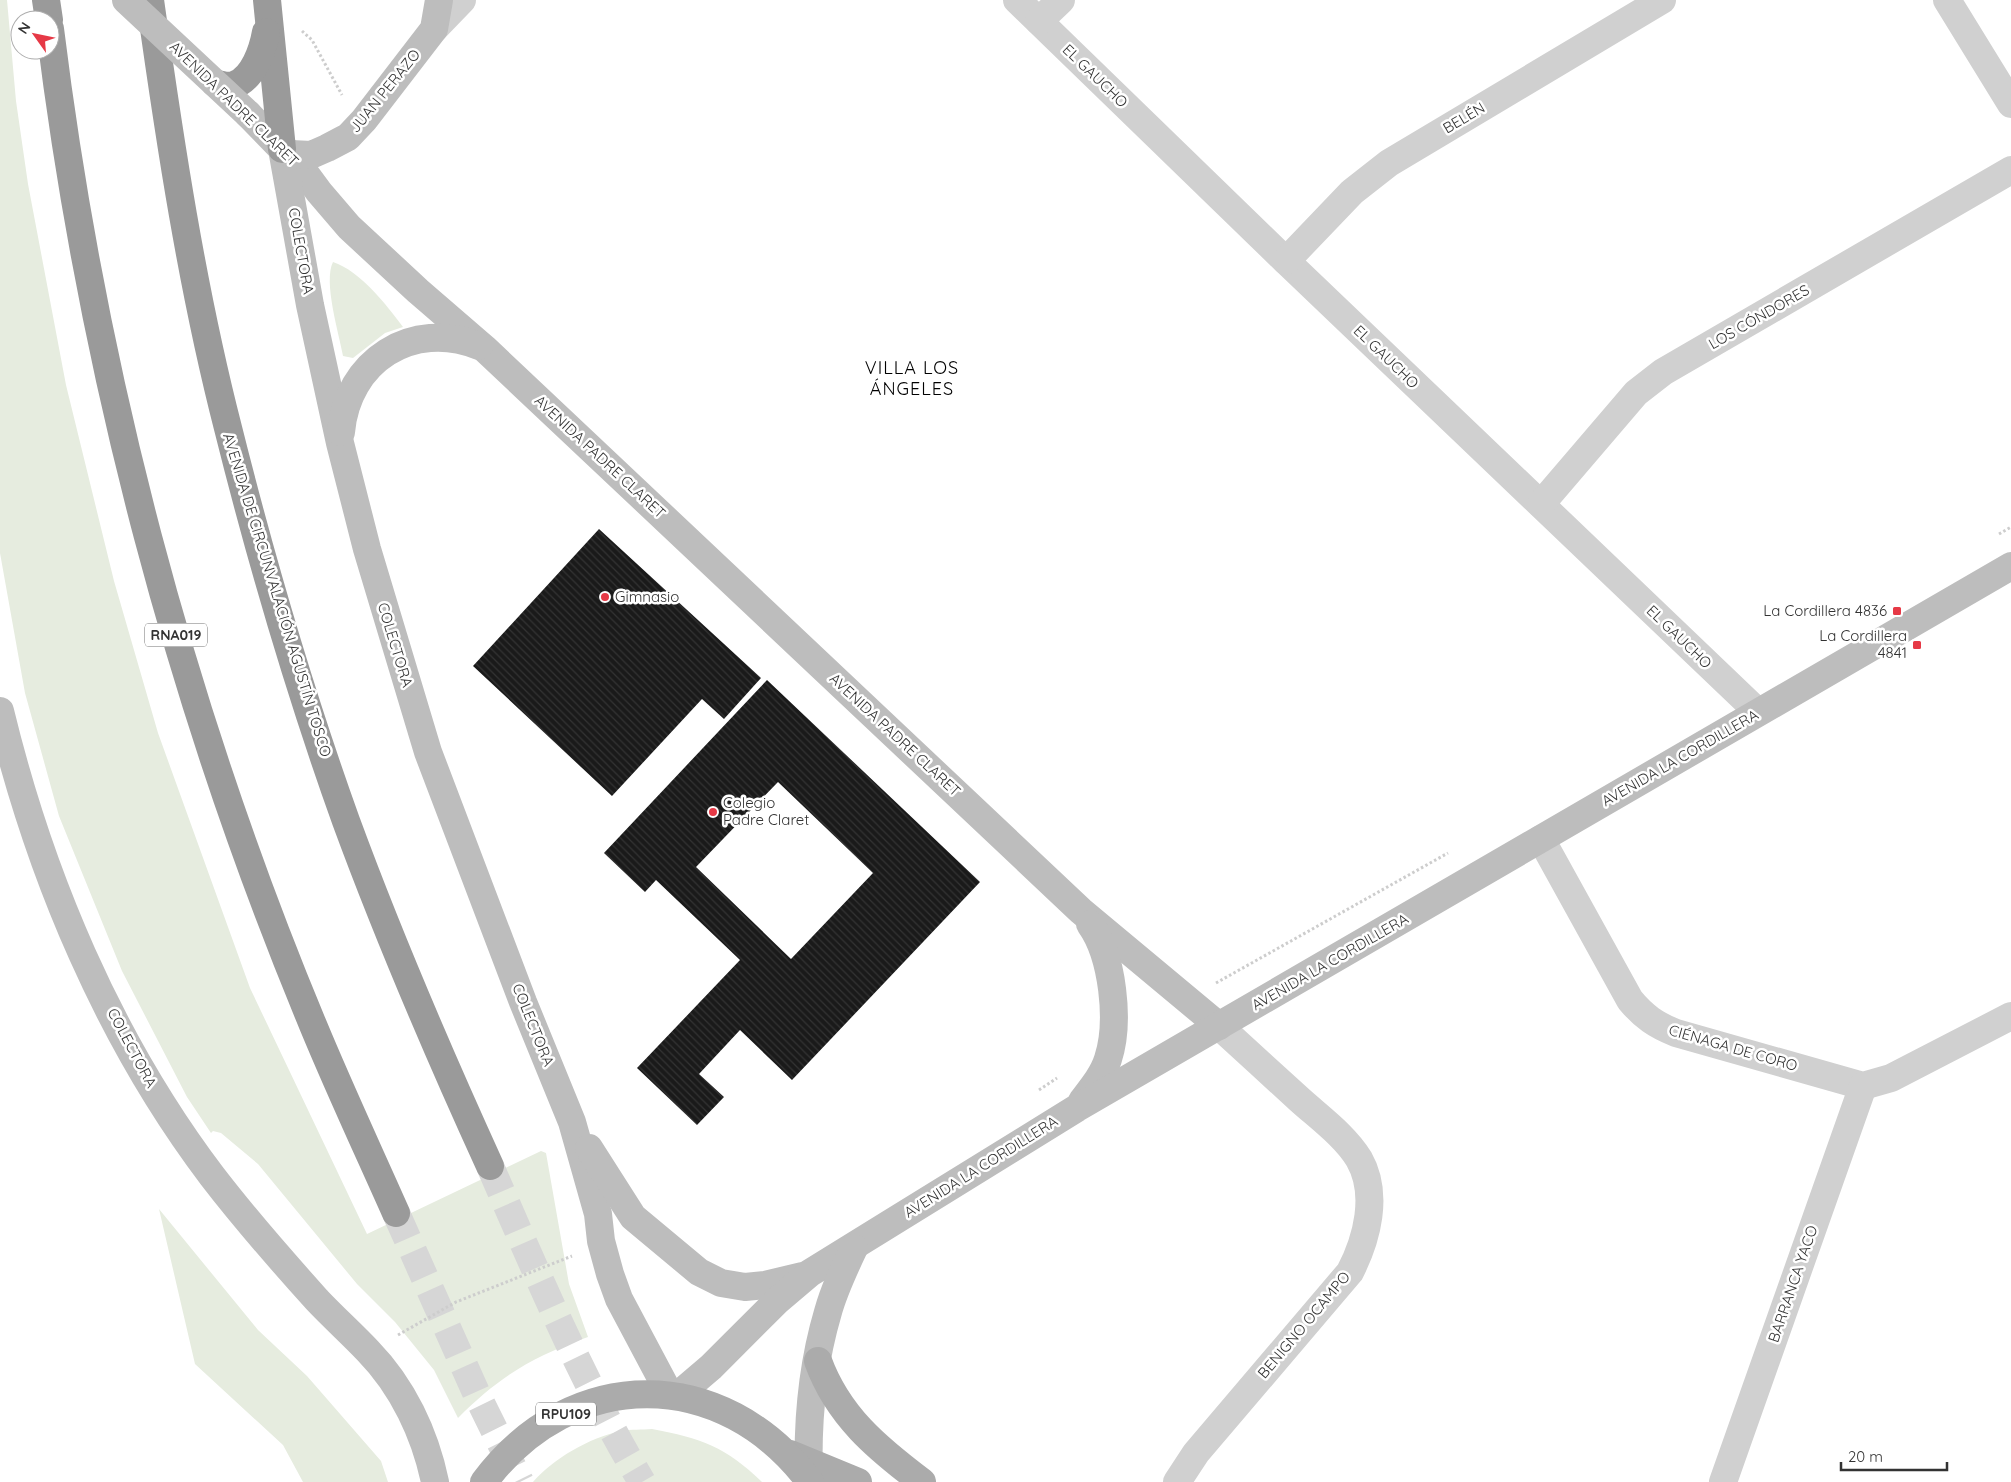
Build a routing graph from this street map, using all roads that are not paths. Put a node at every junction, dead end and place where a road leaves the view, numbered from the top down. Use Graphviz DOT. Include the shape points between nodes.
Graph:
graph roads {
  1 [pos="126,0"];
  2 [pos="150,0"];
  3 [pos="439,0"];
  4 [pos="462,0"];
  5 [pos="1016,0"];
  6 [pos="1061,0"];
  7 [pos="1662,0"];
  8 [pos="1948,0"];
  9 [pos="268,12"];
  10 [pos="1039,21"];
  11 [pos="434,29"];
  12 [pos="54,60"];
  13 [pos="215,83"];
  14 [pos="2011,104"];
  15 [pos="287,152"];
  16 [pos="2011,170"];
  17 [pos="1286,262"];
  18 [pos="484,348"];
  19 [pos="340,443"];
  20 [pos="1541,504"];
  21 [pos="2011,566"];
  22 [pos="0,711"];
  23 [pos="1758,712"];
  24 [pos="1541,839"];
  25 [pos="1081,911"];
  26 [pos="2011,1016"];
  27 [pos="1219,1026"];
  28 [pos="1864,1086"];
  29 [pos="1077,1108"];
  30 [pos="572,1122"];
  31 [pos="490,1166"];
  32 [pos="396,1213"];
  33 [pos="854,1248"];
  34 [pos="810,1273"];
  35 [pos="818,1361"];
  36 [pos="674,1395"];
  37 [pos="809,1475"];
  38 [pos="436,1482"];
  39 [pos="484,1482"];
  40 [pos="858,1482"];
  41 [pos="922,1482"];
  42 [pos="1177,1482"];
  43 [pos="1724,1482"];
  1 -- 13 [label="main road, AVENIDA PADRE CLARET, bridge"];
  2 -- 31 [label="highway, AVENIDA DE CIRCUNVALACIÓN AGUSTÍN TOSCO" via="199,300 227,426 261,550 305,698 346,819 439,1054"];
  3 -- 11 [label="main road"];
  4 -- 11 [label="street, JUAN PERAZO"];
  5 -- 10 [label="street, EL GAUCHO"];
  6 -- 10 [label="street"];
  7 -- 17 [label="street, BELÉN" via="1389,163 1352,192"];
  8 -- 14 [label="street"];
  9 -- 13 [label="highway" via="260,55 248,74 234,85"];
  9 -- 15 [label="highway"];
  10 -- 17 [label="street, EL GAUCHO"];
  11 -- 15 [label="main road, JUAN PERAZO" via="348,136 311,154"];
  12 -- 32 [label="highway, RNA019" via="91,285 136,490 163,592 235,821 312,1024"];
  13 -- 15 [label="main road, AVENIDA PADRE CLARET, bridge"];
  15 -- 18 [label="main road, AVENIDA PADRE CLARET" via="349,227"];
  15 -- 19 [label="main road, COLECTORA" via="310,305"];
  16 -- 20 [label="street, LOS CÓNDORES" via="1664,372 1636,393"];
  17 -- 20 [label="street, EL GAUCHO"];
  18 -- 19 [label="main road" via="467,341 435,337 406,342 383,354 370,365 353,391 346,406"];
  18 -- 25 [label="main road, AVENIDA PADRE CLARET"];
  19 -- 30 [label="main road, COLECTORA" via="367,549 428,752"];
  20 -- 23 [label="street, EL GAUCHO"];
  21 -- 23 [label="main road, AVENIDA LA CORDILLERA"];
  22 -- 38 [label="main road, COLECTORA" via="17,781 66,918 138,1062 212,1177 304,1286 370,1352 404,1398 420,1431"];
  23 -- 24 [label="main road, AVENIDA LA CORDILLERA"];
  24 -- 27 [label="main road, AVENIDA LA CORDILLERA"];
  24 -- 28 [label="street, CIÉNAGA DE CORO" via="1622,987 1642,1015 1676,1033"];
  25 -- 27 [label="main road, AVENIDA PADRE CLARET"];
  25 -- 29 [label="main road, AVENIDA PADRE CLARET" via="1104,949 1109,968 1112,1039 1101,1076"];
  26 -- 28 [label="street" via="1892,1078"];
  27 -- 29 [label="main road, AVENIDA LA CORDILLERA"];
  27 -- 42 [label="street, BENIGNO OCAMPO" via="1339,1135 1359,1160 1368,1186 1369,1215 1362,1250 1350,1272 1196,1453"];
  28 -- 43 [label="street, BARRANCA YACO"];
  29 -- 33 [label="main road, AVENIDA LA CORDILLERA"];
  30 -- 34 [label="main road" via="633,1217 699,1272 721,1283 745,1287"];
  30 -- 36 [label="main road" via="598,1214 601,1241 619,1299"];
  33 -- 34 [label="main road, AVENIDA LA CORDILLERA"];
  33 -- 35 [label="main road" via="827,1313"];
  34 -- 36 [label="main road, AVENIDA LA CORDILLERA" via="711,1367"];
  35 -- 37 [label="main road" via="811,1409"];
  35 -- 41 [label="main road" via="825,1382 845,1413 886,1454"];
  36 -- 37 [label="main road, RPU109" via="724,1410 747,1423"];
  36 -- 39 [label="main road, RPU109" via="634,1394 578,1408 530,1434 510,1450"];
  37 -- 40 [label="main road"];
}
